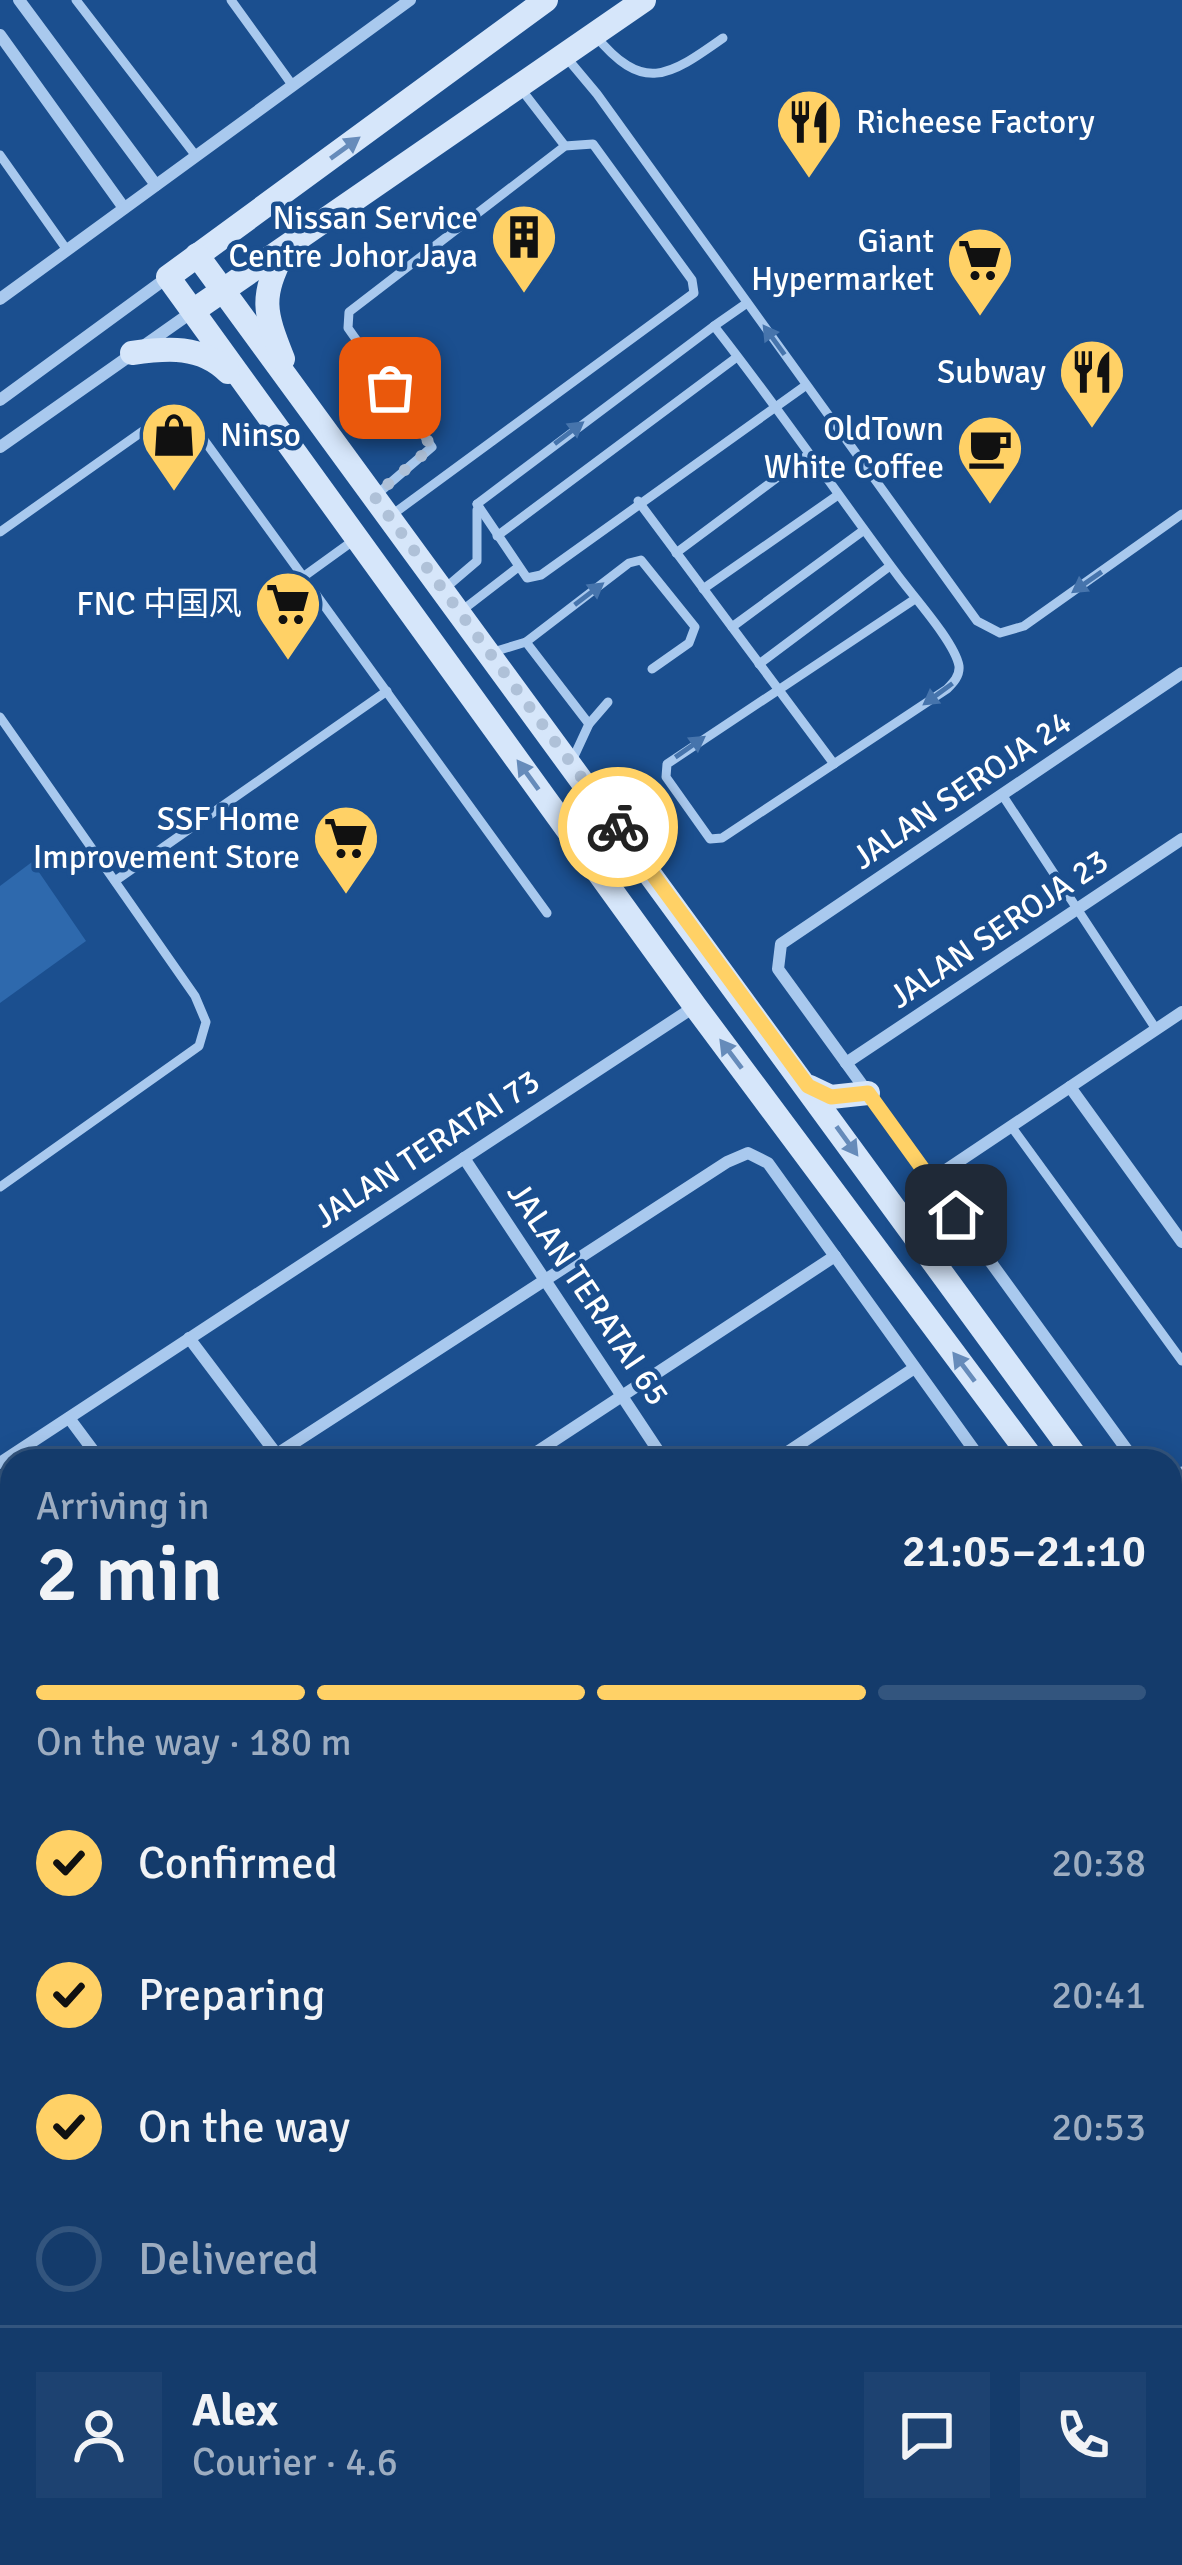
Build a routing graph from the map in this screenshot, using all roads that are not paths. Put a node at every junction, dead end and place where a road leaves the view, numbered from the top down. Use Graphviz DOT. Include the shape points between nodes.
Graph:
graph roads {
  1 [pos="19,0"];
  2 [pos="76,0"];
  3 [pos="231,0"];
  4 [pos="410,0"];
  5 [pos="547,0"];
  6 [pos="644,0"];
  7 [pos="522,11"];
  8 [pos="594,34"];
  9 [pos="0,35"];
  10 [pos="723,38"];
  11 [pos="5,53"];
  12 [pos="564,56"];
  13 [pos="292,86"];
  14 [pos="519,86"];
  15 [pos="565,146"];
  16 [pos="0,154"];
  17 [pos="196,156"];
  18 [pos="156,185"];
  19 [pos="124,208"];
  20 [pos="287,246"];
  21 [pos="67,250"];
  22 [pos="196,256"];
  23 [pos="168,277"];
  24 [pos="222,291"];
  25 [pos="0,299"];
  26 [pos="748,303"];
  27 [pos="193,311"];
  28 [pos="714,326"];
  29 [pos="132,352"];
  30 [pos="737,357"];
  31 [pos="806,386"];
  32 [pos="295,389"];
  33 [pos="0,400"];
  34 [pos="773,405"];
  35 [pos="263,408"];
  36 [pos="0,447"];
  37 [pos="432,447"];
  38 [pos="809,454"];
  39 [pos="449,471"];
  40 [pos="838,495"];
  41 [pos="638,501"];
  42 [pos="477,504"];
  43 [pos="382,507"];
  44 [pos="1182,514"];
  45 [pos="864,530"];
  46 [pos="0,532"];
  47 [pos="497,536"];
  48 [pos="357,538"];
  49 [pos="676,553"];
  50 [pos="890,566"];
  51 [pos="517,568"];
  52 [pos="303,577"];
  53 [pos="703,589"];
  54 [pos="443,590"];
  55 [pos="915,599"];
  56 [pos="460,612"];
  57 [pos="732,627"];
  58 [pos="526,642"];
  59 [pos="490,653"];
  60 [pos="759,664"];
  61 [pos="652,669"];
  62 [pos="1182,673"];
  63 [pos="778,689"];
  64 [pos="386,692"];
  65 [pos="608,701"];
  66 [pos="0,717"];
  67 [pos="589,724"];
  68 [pos="571,764"];
  69 [pos="834,764"];
  70 [pos="1003,796"];
  71 [pos="1182,839"];
  72 [pos="115,881"];
  73 [pos="1078,909"];
  74 [pos="547,913"];
  75 [pos="695,1006"];
  76 [pos="1182,1012"];
  77 [pos="1156,1029"];
  78 [pos="846,1063"];
  79 [pos="808,1086"];
  80 [pos="1070,1087"];
  81 [pos="868,1093"];
  82 [pos="1011,1126"];
  83 [pos="464,1158"];
  84 [pos="931,1180"];
  85 [pos="0,1187"];
  86 [pos="1182,1241"];
  87 [pos="835,1256"];
  88 [pos="548,1278"];
  89 [pos="189,1338"];
  90 [pos="1182,1361"];
  91 [pos="914,1369"];
  92 [pos="624,1395"];
  93 [pos="69,1418"];
  94 [pos="21,1449"];
  95 [pos="92,1449"];
  96 [pos="272,1449"];
  97 [pos="292,1449"];
  98 [pos="541,1449"];
  99 [pos="658,1449"];
  100 [pos="793,1449"];
  101 [pos="973,1449"];
  102 [pos="1025,1449"];
  103 [pos="1070,1449"];
  104 [pos="1127,1449"];
  1 -- 18 [label="street"];
  2 -- 17 [label="lane"];
  3 -- 13 [label="lane"];
  4 -- 13 [label="street"];
  5 -- 7 [label="main road"];
  6 -- 8 [label="main road"];
  22 -- 7 [label="main road, one-way"];
  8 -- 10 [label="lane" via="626,68 644,75 675,73"];
  8 -- 12 [label="main road"];
  9 -- 11 [label="street"];
  11 -- 19 [label="street"];
  12 -- 14 [label="main road"];
  12 -- 26 [label="lane"];
  13 -- 17 [label="street"];
  14 -- 15 [label="lane"];
  14 -- 20 [label="main road"];
  15 -- 37 [label="lane" via="349,312 348,328"];
  15 -- 39 [label="lane" via="593,144 694,293"];
  16 -- 21 [label="lane"];
  17 -- 18 [label="street"];
  18 -- 19 [label="street"];
  19 -- 21 [label="street"];
  20 -- 24 [label="main road"];
  20 -- 32 [label="main road" via="265,288 267,318"];
  21 -- 25 [label="street"];
  22 -- 23 [label="main road"];
  22 -- 24 [label="main road"];
  23 -- 27 [label="main road"];
  23 -- 33 [label="street"];
  24 -- 27 [label="main road"];
  24 -- 32 [label="main road"];
  26 -- 28 [label="lane"];
  31 -- 26 [label="lane, one-way"];
  27 -- 29 [label="street"];
  27 -- 35 [label="main road"];
  28 -- 30 [label="lane"];
  42 -- 28 [label="lane, one-way"];
  29 -- 35 [label="main road" via="215,359"];
  29 -- 36 [label="street"];
  30 -- 34 [label="lane"];
  30 -- 47 [label="lane"];
  31 -- 34 [label="lane"];
  44 -- 31 [label="lane, one-way" via="1024,626 1000,633 977,621"];
  32 -- 43 [label="main road"];
  34 -- 38 [label="lane"];
  34 -- 41 [label="lane"];
  35 -- 48 [label="main road"];
  37 -- 39 [label="lane"];
  37 -- 43 [label="lane"];
  38 -- 40 [label="lane"];
  38 -- 49 [label="lane"];
  39 -- 43 [label="lane"];
  40 -- 45 [label="lane"];
  40 -- 53 [label="lane"];
  41 -- 49 [label="lane"];
  41 -- 51 [label="lane" via="542,575 527,578"];
  42 -- 47 [label="lane"];
  42 -- 54 [label="lane" via="477,561"];
  43 -- 54 [label="main road"];
  45 -- 50 [label="lane"];
  45 -- 57 [label="lane"];
  46 -- 52 [label="lane" via="167,414 191,422"];
  47 -- 51 [label="lane"];
  48 -- 52 [label="lane"];
  75 -- 48 [label="main road, one-way"];
  49 -- 53 [label="lane"];
  50 -- 55 [label="lane"];
  50 -- 60 [label="lane"];
  51 -- 56 [label="lane"];
  52 -- 64 [label="lane"];
  53 -- 57 [label="lane"];
  54 -- 56 [label="main road"];
  55 -- 63 [label="lane"];
  55 -- 69 [label="lane, one-way" via="958,665 956,680"];
  56 -- 59 [label="main road"];
  57 -- 60 [label="lane"];
  58 -- 59 [label="lane"];
  58 -- 61 [label="lane, one-way" via="641,560 695,627 689,643"];
  58 -- 67 [label="lane"];
  59 -- 68 [label="main road"];
  60 -- 63 [label="lane"];
  62 -- 70 [label="street, JALAN SEROJA 24"];
  63 -- 69 [label="lane"];
  69 -- 63 [label="lane, one-way" via="722,838 700,831 666,776 667,764"];
  64 -- 72 [label="lane"];
  64 -- 74 [label="lane"];
  65 -- 67 [label="lane"];
  66 -- 72 [label="lane"];
  67 -- 68 [label="lane"];
  68 -- 79 [label="main road"];
  70 -- 73 [label="lane"];
  70 -- 78 [label="street, JALAN SEROJA 24" via="781,944 778,969"];
  71 -- 73 [label="street, JALAN SEROJA 23"];
  72 -- 85 [label="lane" via="195,996 206,1022 199,1046"];
  73 -- 77 [label="lane"];
  73 -- 78 [label="street, JALAN SEROJA 23"];
  75 -- 83 [label="street, JALAN TERATAI 73"];
  102 -- 75 [label="main road, one-way"];
  76 -- 77 [label="street"];
  77 -- 80 [label="street"];
  78 -- 81 [label="street"];
  79 -- 81 [label="main road" via="831,1097"];
  79 -- 103 [label="main road, one-way"];
  80 -- 82 [label="street"];
  80 -- 86 [label="street"];
  81 -- 84 [label="street"];
  82 -- 84 [label="street"];
  82 -- 90 [label="lane"];
  83 -- 88 [label="street, JALAN TERATAI 65"];
  83 -- 89 [label="street, JALAN TERATAI 73"];
  84 -- 104 [label="street"];
  87 -- 88 [label="street" via="768,1163 748,1154"];
  87 -- 91 [label="street"];
  87 -- 92 [label="street"];
  88 -- 92 [label="street, JALAN TERATAI 65"];
  88 -- 97 [label="street"];
  89 -- 93 [label="street, JALAN TERATAI 73"];
  89 -- 96 [label="street"];
  91 -- 100 [label="street"];
  91 -- 101 [label="street"];
  92 -- 98 [label="street"];
  92 -- 99 [label="street, JALAN TERATAI 65"];
  93 -- 94 [label="street, JALAN TERATAI 73"];
  93 -- 95 [label="street"];
}
